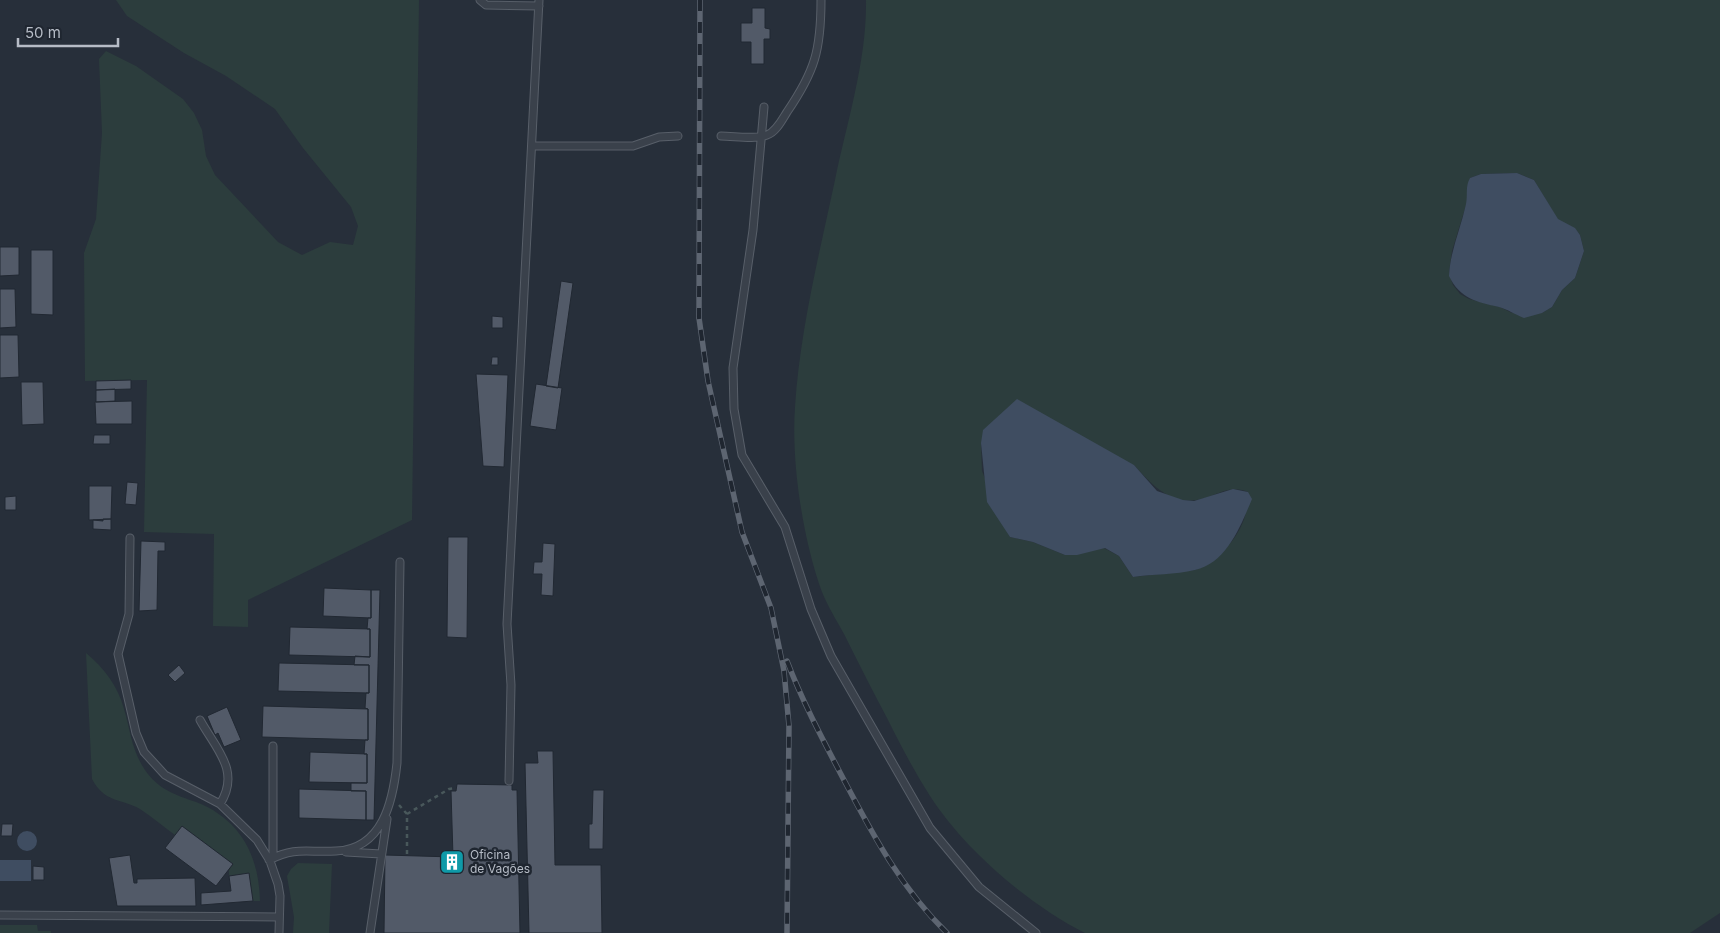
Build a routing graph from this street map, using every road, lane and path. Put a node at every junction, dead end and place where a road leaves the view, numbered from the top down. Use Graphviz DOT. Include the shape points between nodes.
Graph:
graph roads {
  1 [pos="480,0"];
  2 [pos="821,0"];
  3 [pos="513,3"];
  4 [pos="539,3"];
  5 [pos="764,107"];
  6 [pos="678,136"];
  7 [pos="721,136"];
  8 [pos="761,137"];
  9 [pos="532,146"];
  10 [pos="130,538"];
  11 [pos="400,562"];
  12 [pos="200,720"];
  13 [pos="273,746"];
  14 [pos="510,780"];
  15 [pos="456,788"];
  16 [pos="392,797"];
  17 [pos="220,804"];
  18 [pos="407,814"];
  19 [pos="336,851"];
  20 [pos="381,854"];
  21 [pos="407,856"];
  22 [pos="271,859"];
  23 [pos="0,915"];
  24 [pos="280,917"];
  25 [pos="279,933"];
  26 [pos="370,933"];
  27 [pos="1036,933"];
  1 -- 3 [label="lane" via="486,5"];
  2 -- 8 [label="lane" via="820,39 812,72 776,129"];
  3 -- 4 [label="lane"];
  4 -- 9 [label="lane"];
  5 -- 8 [label="lane"];
  6 -- 9 [label="lane" via="633,146"];
  7 -- 8 [label="lane"];
  8 -- 27 [label="lane" via="753,230 733,368 734,409 742,456 785,527 811,609 831,656 930,828 979,886"];
  9 -- 14 [label="lane" via="507,624 511,685"];
  10 -- 17 [label="lane" via="129,614 118,654 136,733 144,752 165,775"];
  11 -- 16 [label="lane" via="398,763"];
  12 -- 17 [label="lane" via="229,773 229,785"];
  13 -- 22 [label="lane"];
  15 -- 18 [label="path"];
  16 -- 18 [label="path"];
  16 -- 19 [label="lane" via="382,824 370,838 355,847"];
  16 -- 20 [label="lane"];
  17 -- 22 [label="lane" via="257,840"];
  18 -- 21 [label="path"];
  19 -- 20 [label="lane"];
  19 -- 22 [label="lane" via="304,849"];
  20 -- 26 [label="lane"];
  22 -- 24 [label="lane" via="279,890"];
  23 -- 24 [label="lane"];
  24 -- 25 [label="lane"];
}
